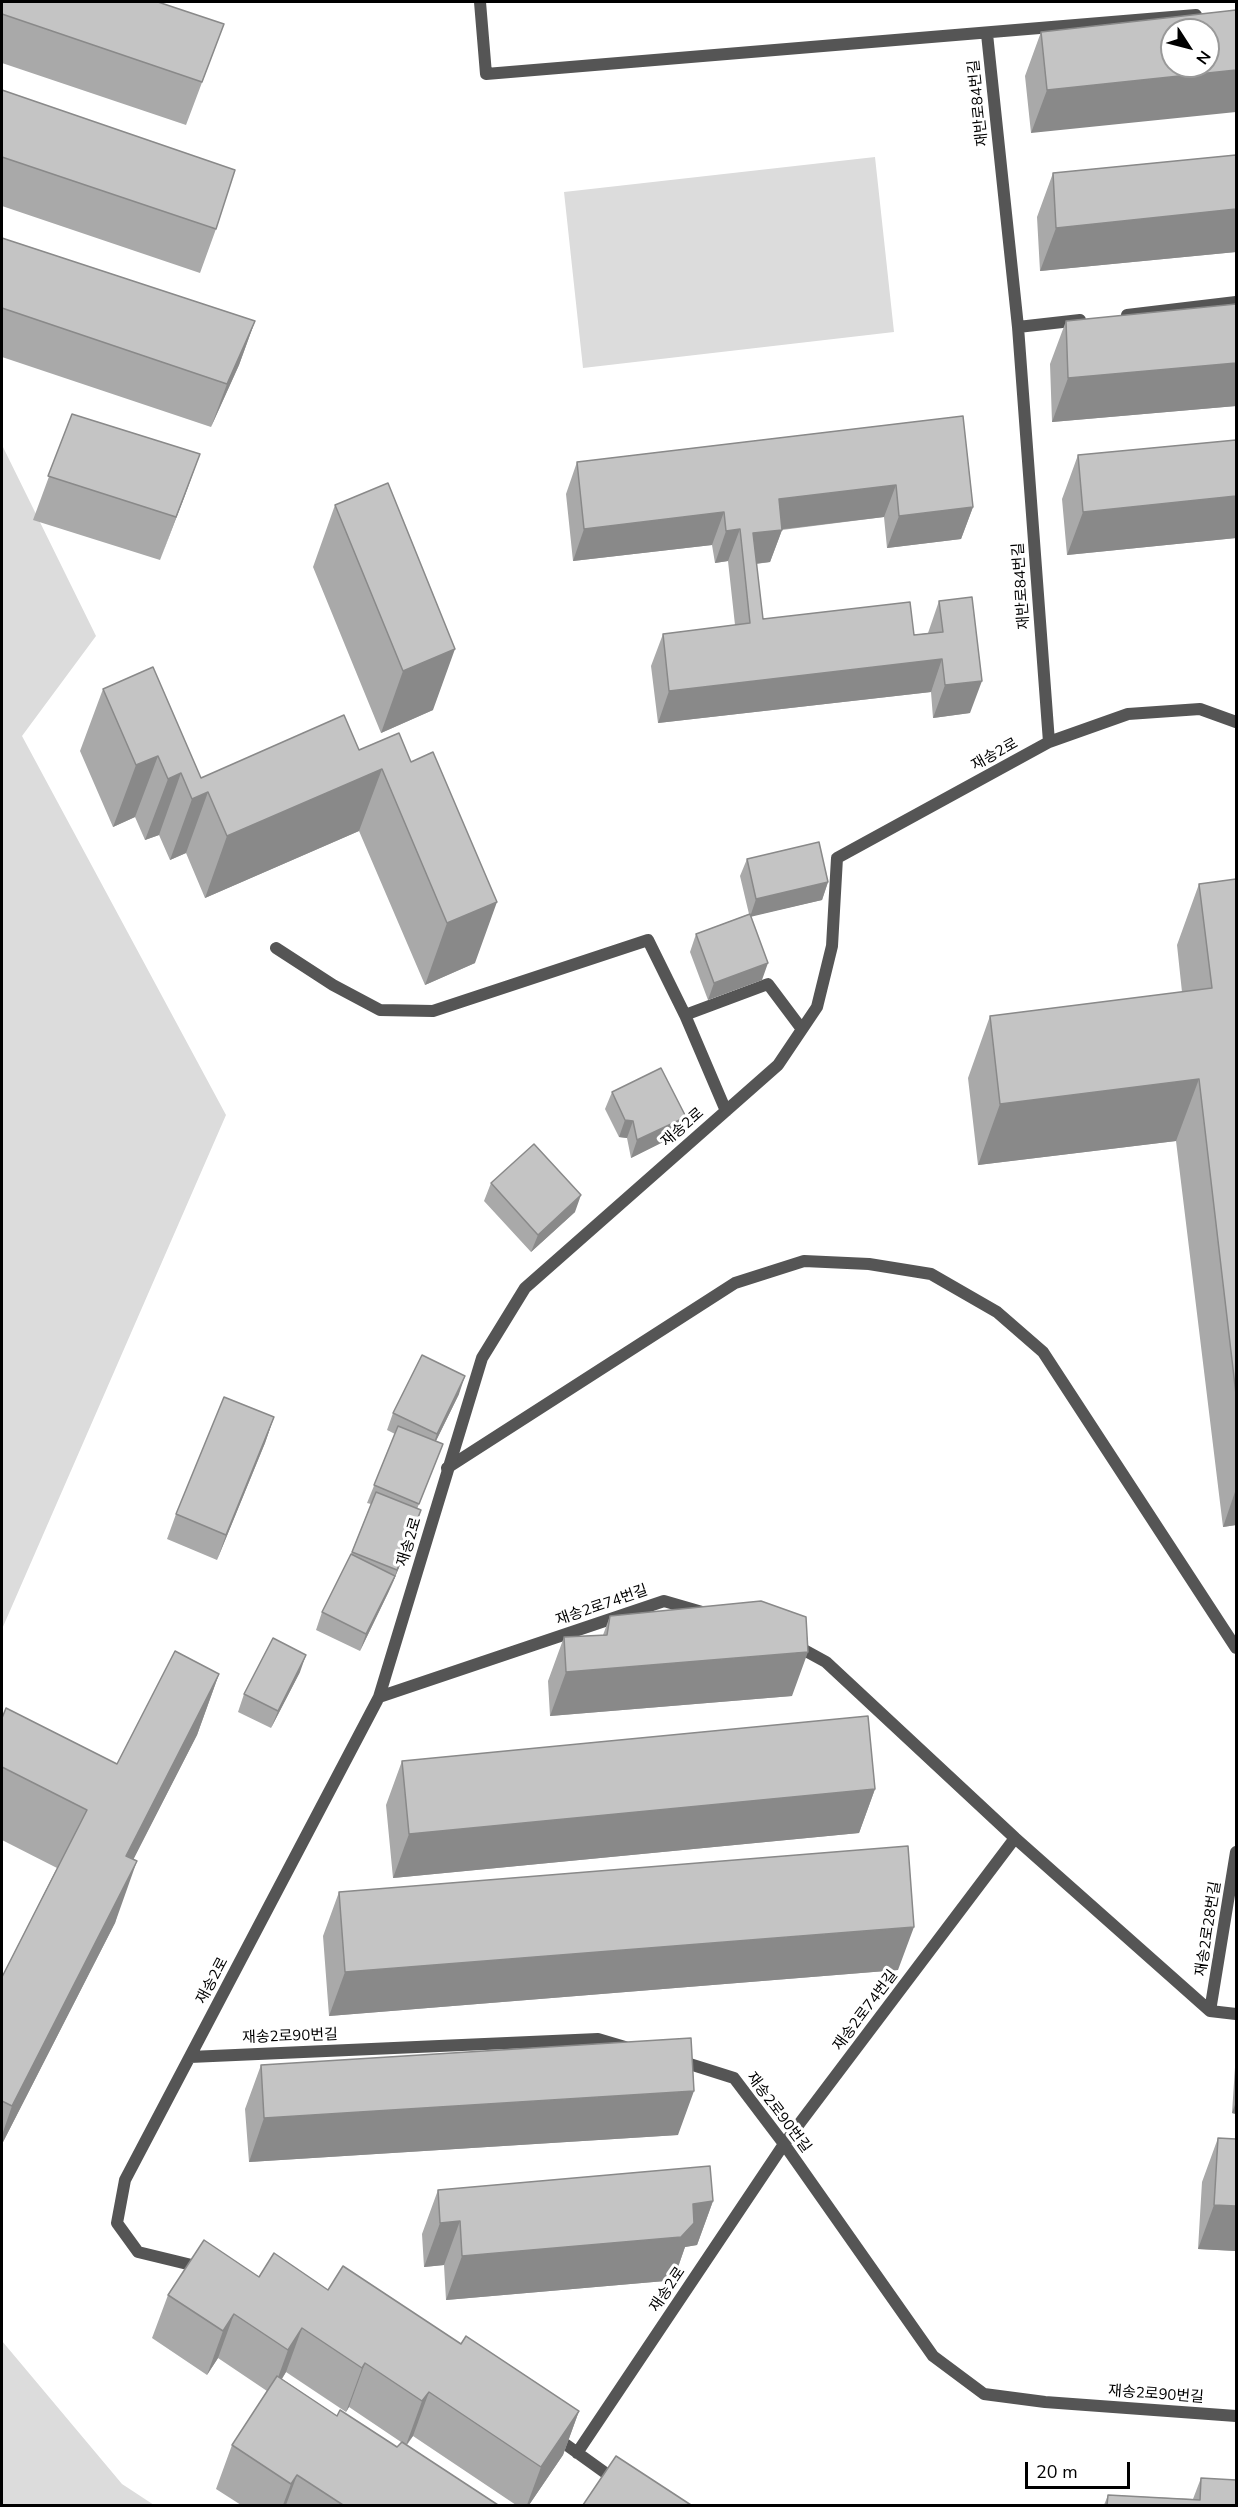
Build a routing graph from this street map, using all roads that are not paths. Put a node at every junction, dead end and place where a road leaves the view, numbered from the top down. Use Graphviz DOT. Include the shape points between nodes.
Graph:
graph roads {
  1 [pos="480,2"];
  2 [pos="1213,14"];
  3 [pos="987,34"];
  4 [pos="1236,303"];
  5 [pos="1110,317"];
  6 [pos="1087,320"];
  7 [pos="1018,327"];
  8 [pos="1236,722"];
  9 [pos="1049,742"];
  10 [pos="276,948"];
  11 [pos="685,1015"];
  12 [pos="801,1028"];
  13 [pos="726,1111"];
  14 [pos="447,1468"];
  15 [pos="718,1617"];
  16 [pos="780,1638"];
  17 [pos="1236,1648"];
  18 [pos="379,1697"];
  19 [pos="1015,1838"];
  20 [pos="1236,1852"];
  21 [pos="1210,2011"];
  22 [pos="1236,2014"];
  23 [pos="640,2050"];
  24 [pos="190,2056"];
  25 [pos="661,2056"];
  26 [pos="784,2144"];
  27 [pos="217,2271"];
  28 [pos="1236,2416"];
  29 [pos="539,2426"];
  30 [pos="577,2453"];
  31 [pos="633,2492"];
  1 -- 3 [label="street" via="486,74"];
  2 -- 3 [label="street"];
  3 -- 7 [label="street, 재반로84번길"];
  4 -- 5 [label="street"];
  6 -- 7 [label="street"];
  7 -- 9 [label="street, 재반로84번길"];
  8 -- 9 [label="street, 재송2로" via="1200,709 1128,714"];
  9 -- 12 [label="street, 재송2로" via="837,858 832,946 817,1007"];
  10 -- 11 [label="street" via="380,1010 433,1011 648,940"];
  11 -- 12 [label="street" via="768,984"];
  11 -- 13 [label="street"];
  12 -- 13 [label="street, 재송2로" via="778,1065"];
  13 -- 14 [label="street, 재송2로" via="525,1288 482,1358"];
  14 -- 17 [label="street" via="735,1283 804,1261 869,1264 931,1274 997,1312 1043,1352"];
  14 -- 18 [label="street, 재송2로"];
  15 -- 18 [label="street, 재송2로74번길" via="664,1601"];
  16 -- 19 [label="street" via="826,1662"];
  18 -- 24 [label="street, 재송2로"];
  19 -- 21 [label="street"];
  19 -- 26 [label="street, 재송2로74번길"];
  20 -- 21 [label="street, 재송2로28번길"];
  21 -- 22 [label="street"];
  23 -- 24 [label="street, 재송2로90번길" via="598,2040"];
  24 -- 27 [label="street, 재송2로" via="125,2180 117,2223 138,2252"];
  25 -- 26 [label="street, 재송2로90번길" via="734,2078"];
  26 -- 28 [label="street, 재송2로90번길" via="933,2356 984,2394"];
  26 -- 30 [label="street, 재송2로"];
  29 -- 30 [label="street"];
  30 -- 31 [label="street"];
}
